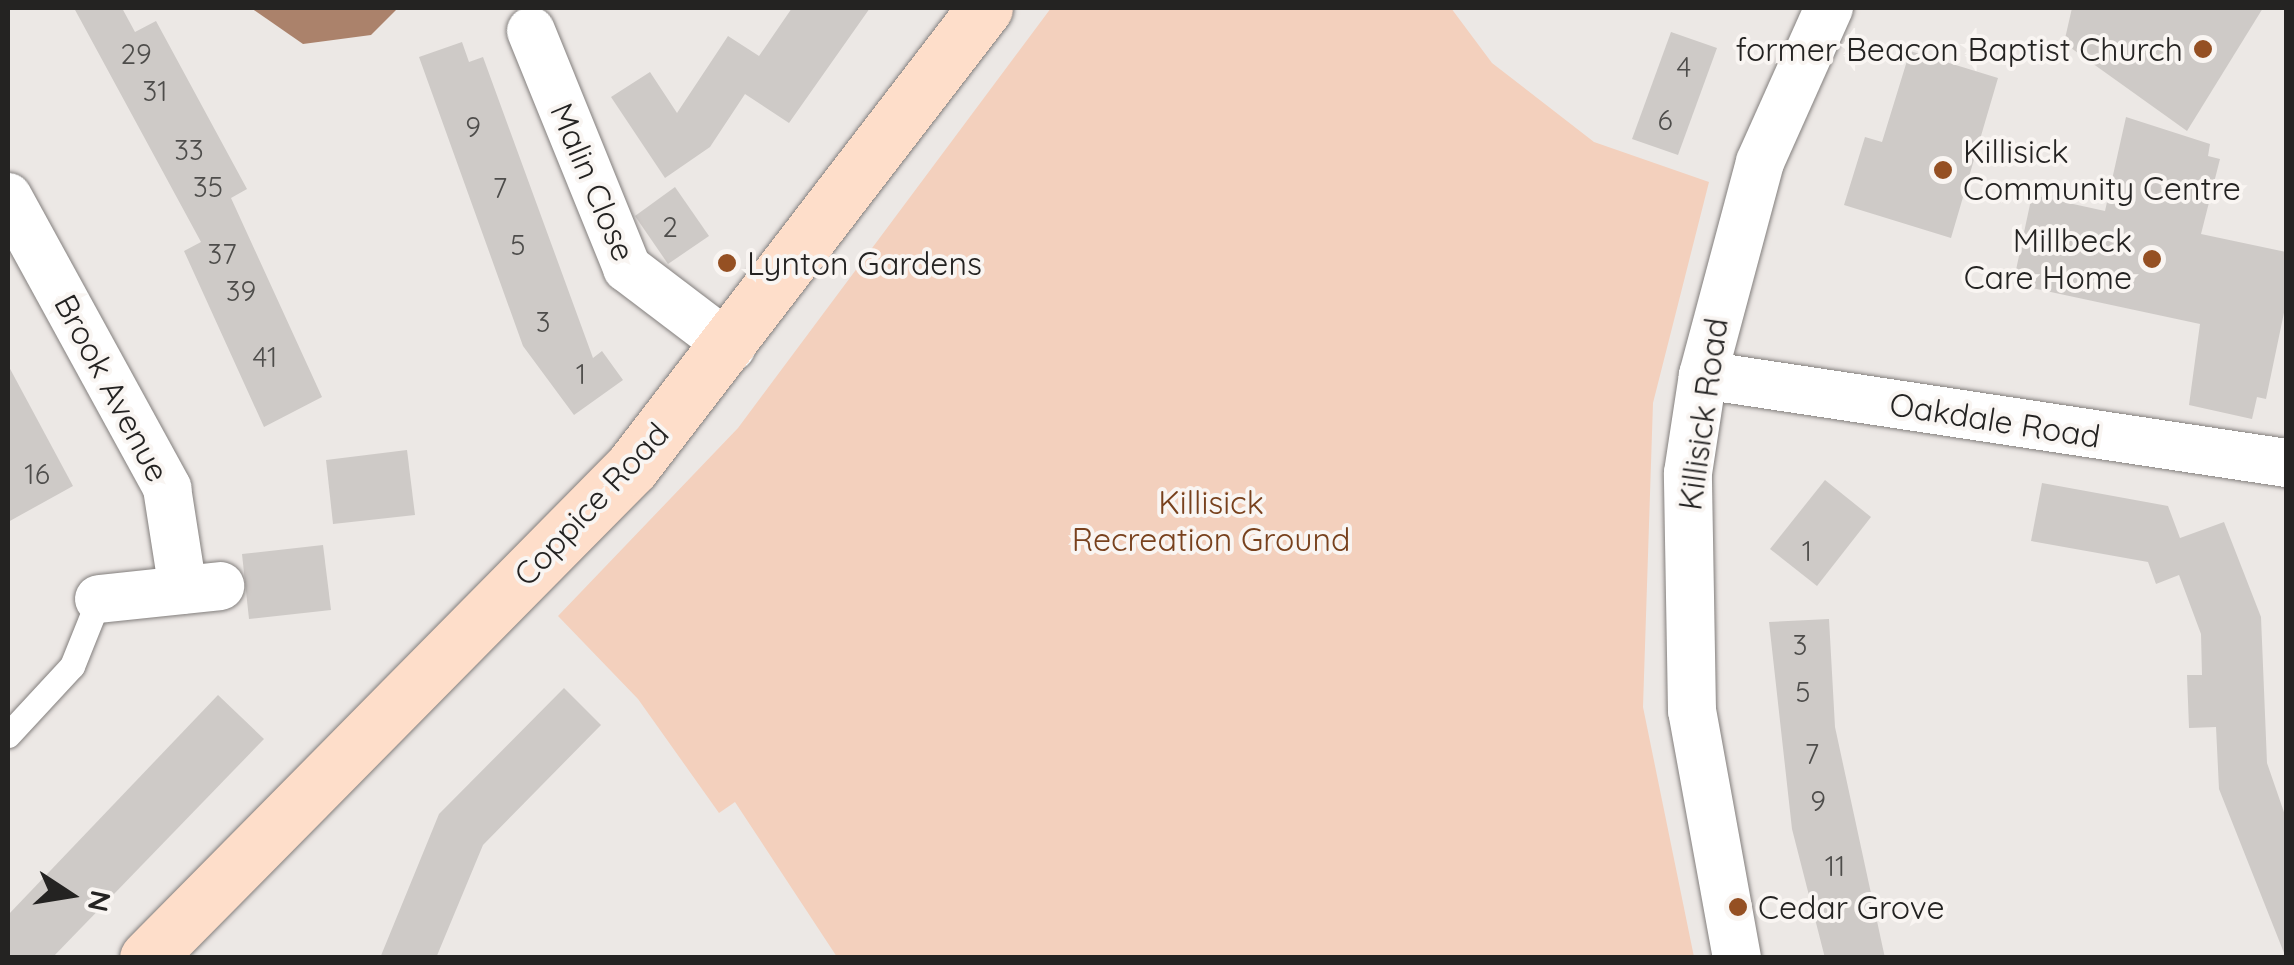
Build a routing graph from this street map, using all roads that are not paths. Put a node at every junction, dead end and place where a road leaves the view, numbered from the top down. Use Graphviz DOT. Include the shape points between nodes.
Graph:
graph roads {
  1 [pos="985,8"];
  2 [pos="1828,8"];
  3 [pos="532,31"];
  4 [pos="8,197"];
  5 [pos="731,347"];
  6 [pos="1703,375"];
  7 [pos="2286,462"];
  8 [pos="99,600"];
  9 [pos="8,735"];
  10 [pos="147,958"];
  11 [pos="1737,958"];
  1 -- 5 [label="street, Coppice Road"];
  2 -- 6 [label="street, Killisick Road" via="1760,162"];
  3 -- 5 [label="street, Malin Close" via="627,268"];
  4 -- 8 [label="street, Brook Avenue" via="167,488 201,588"];
  5 -- 10 [label="street, Coppice Road" via="632,467"];
  6 -- 7 [label="street, Oakdale Road"];
  6 -- 11 [label="street, Killisick Road" via="1688,473 1692,711"];
  8 -- 9 [label="lane" via="72,666"];
}
